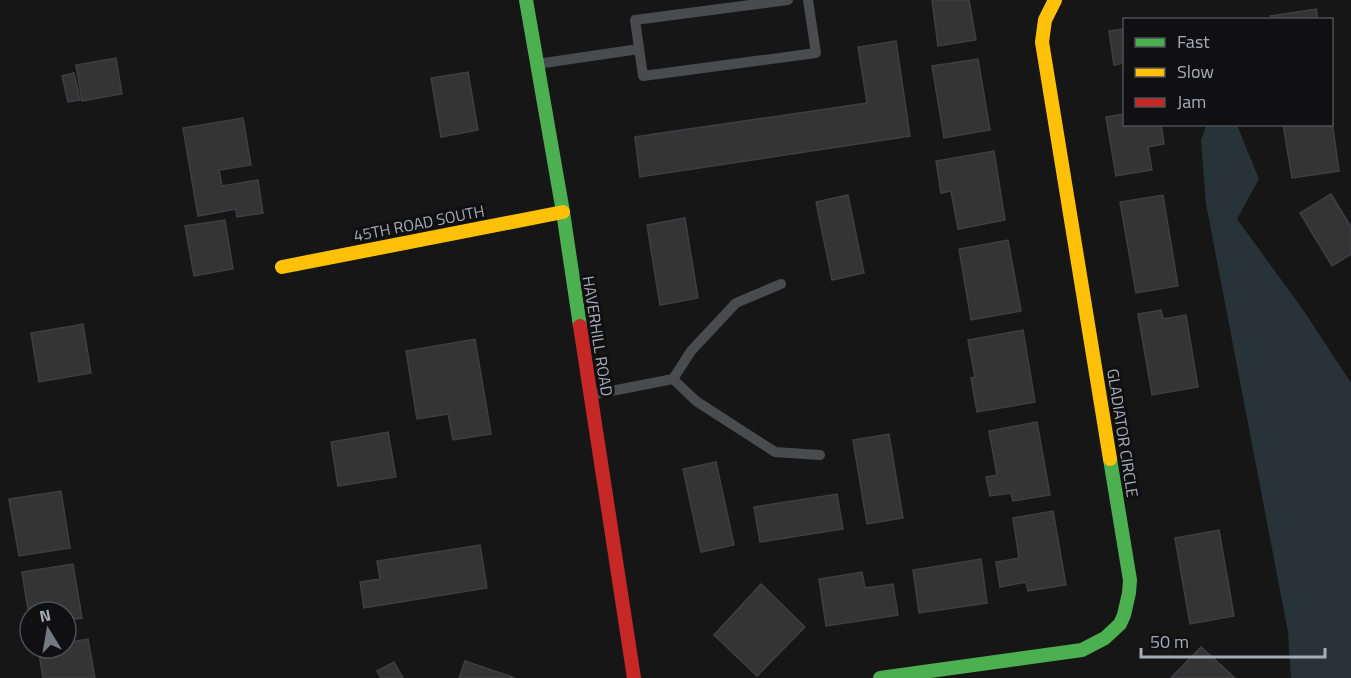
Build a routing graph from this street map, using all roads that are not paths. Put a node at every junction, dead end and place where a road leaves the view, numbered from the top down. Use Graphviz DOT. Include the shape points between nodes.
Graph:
graph roads {
  1 [pos="526,0"];
  2 [pos="788,0"];
  3 [pos="808,0"];
  4 [pos="1055,0"];
  5 [pos="639,49"];
  6 [pos="537,64"];
  7 [pos="563,212"];
  8 [pos="282,267"];
  9 [pos="781,284"];
  10 [pos="673,379"];
  11 [pos="591,395"];
  12 [pos="820,455"];
  13 [pos="634,678"];
  14 [pos="880,678"];
  1 -- 6 [label="street, HAVERHILL ROAD"];
  2 -- 5 [label="lane" via="635,20"];
  3 -- 5 [label="lane" via="816,53 643,76"];
  4 -- 14 [label="street, GLADIATOR CIRCLE" via="1043,24 1042,42 1130,598 1125,616 1114,632 1100,644 1082,650"];
  5 -- 6 [label="lane"];
  6 -- 7 [label="street, HAVERHILL ROAD"];
  7 -- 8 [label="street, 45TH ROAD SOUTH"];
  7 -- 11 [label="street, HAVERHILL ROAD"];
  9 -- 10 [label="lane" via="736,303 691,351"];
  10 -- 11 [label="lane"];
  10 -- 12 [label="lane" via="696,401 775,452"];
  11 -- 13 [label="street, HAVERHILL ROAD"];
}
